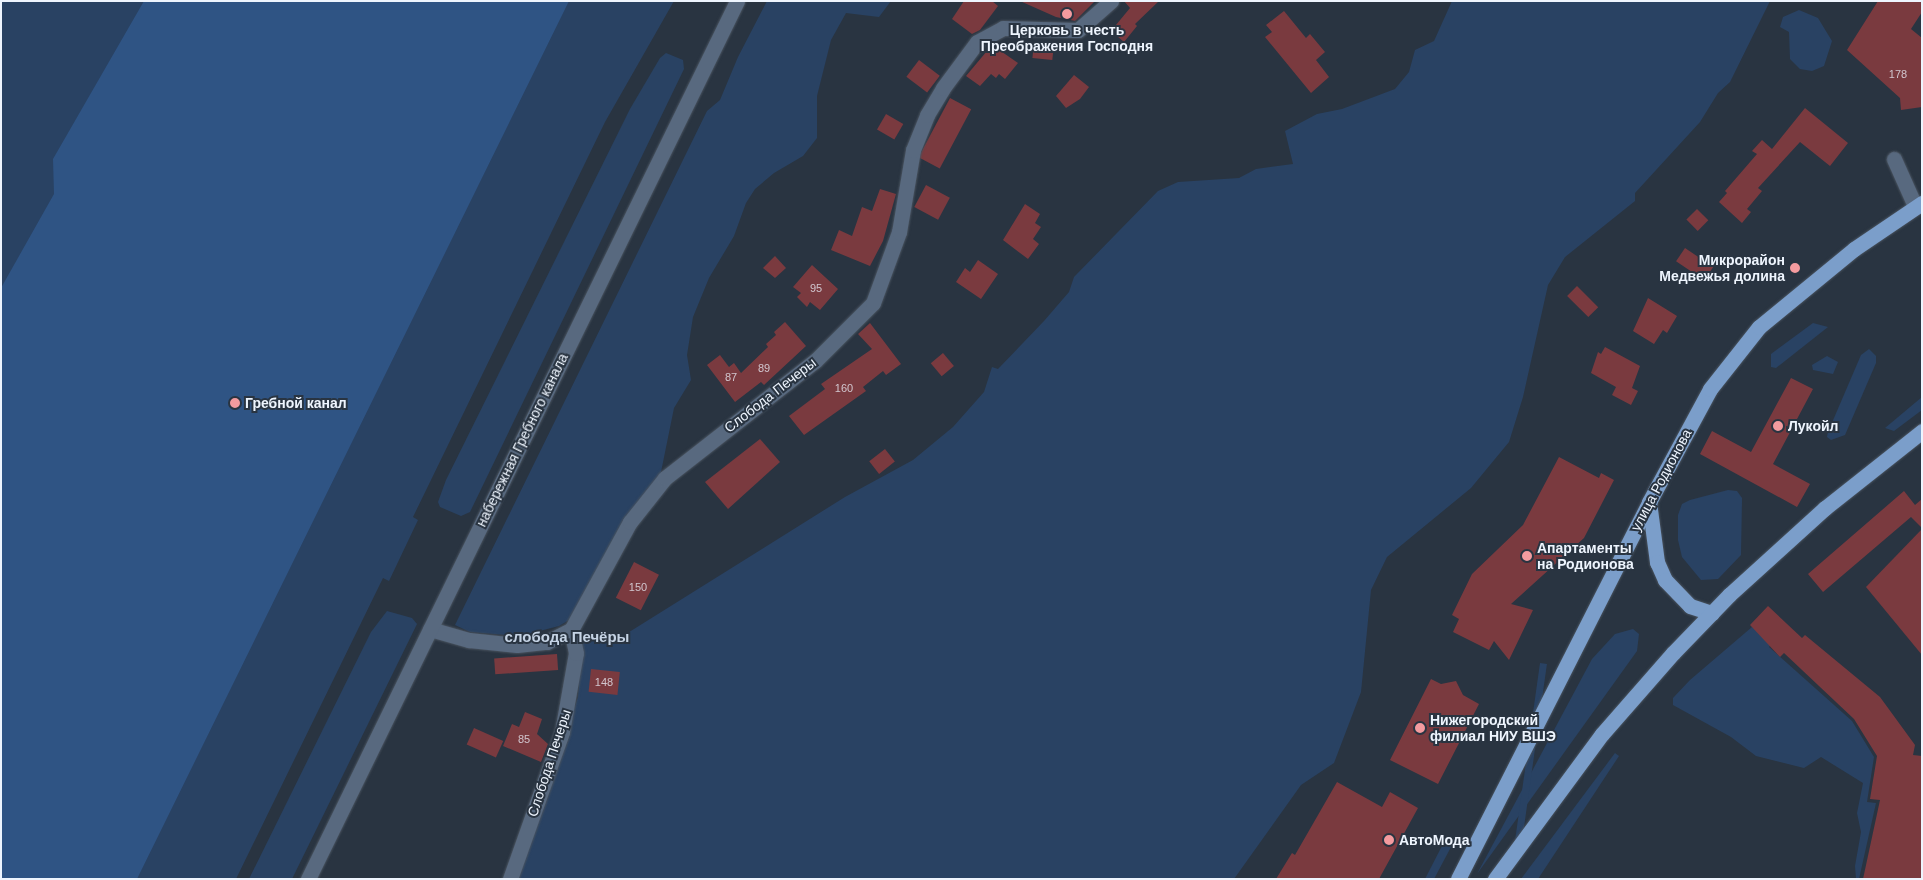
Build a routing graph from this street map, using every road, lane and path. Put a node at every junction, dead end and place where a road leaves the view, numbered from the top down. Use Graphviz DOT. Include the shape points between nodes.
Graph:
graph roads {
  1 [pos="737,1"];
  2 [pos="1111,1"];
  3 [pos="1894,159"];
  4 [pos="1918,204"];
  5 [pos="1922,431"];
  6 [pos="1649,502"];
  7 [pos="1712,613"];
  8 [pos="430,629"];
  9 [pos="572,630"];
  10 [pos="308,879"];
  11 [pos="510,879"];
  12 [pos="1458,879"];
  13 [pos="1496,879"];
  1 -- 8 [label="street, набережная Гребного канала"];
  2 -- 9 [label="street, Слобода Печеры" via="1078,30 1003,28 977,42 943,88 913,150 898,232 874,303 816,361 665,478 630,522"];
  3 -- 4 [label="street"];
  4 -- 6 [label="main road, улица Родионова" via="1846,255 1759,327 1710,389"];
  5 -- 7 [label="main road" via="1825,508"];
  6 -- 7 [label="main road" via="1657,562 1665,580 1690,606"];
  6 -- 12 [label="main road, улица Родионова"];
  7 -- 13 [label="main road" via="1602,734"];
  8 -- 9 [label="street" via="469,640 517,645 547,642"];
  8 -- 10 [label="street, набережная Гребного канала"];
  9 -- 11 [label="street, Слобода Печеры" via="576,653 562,732"];
}
